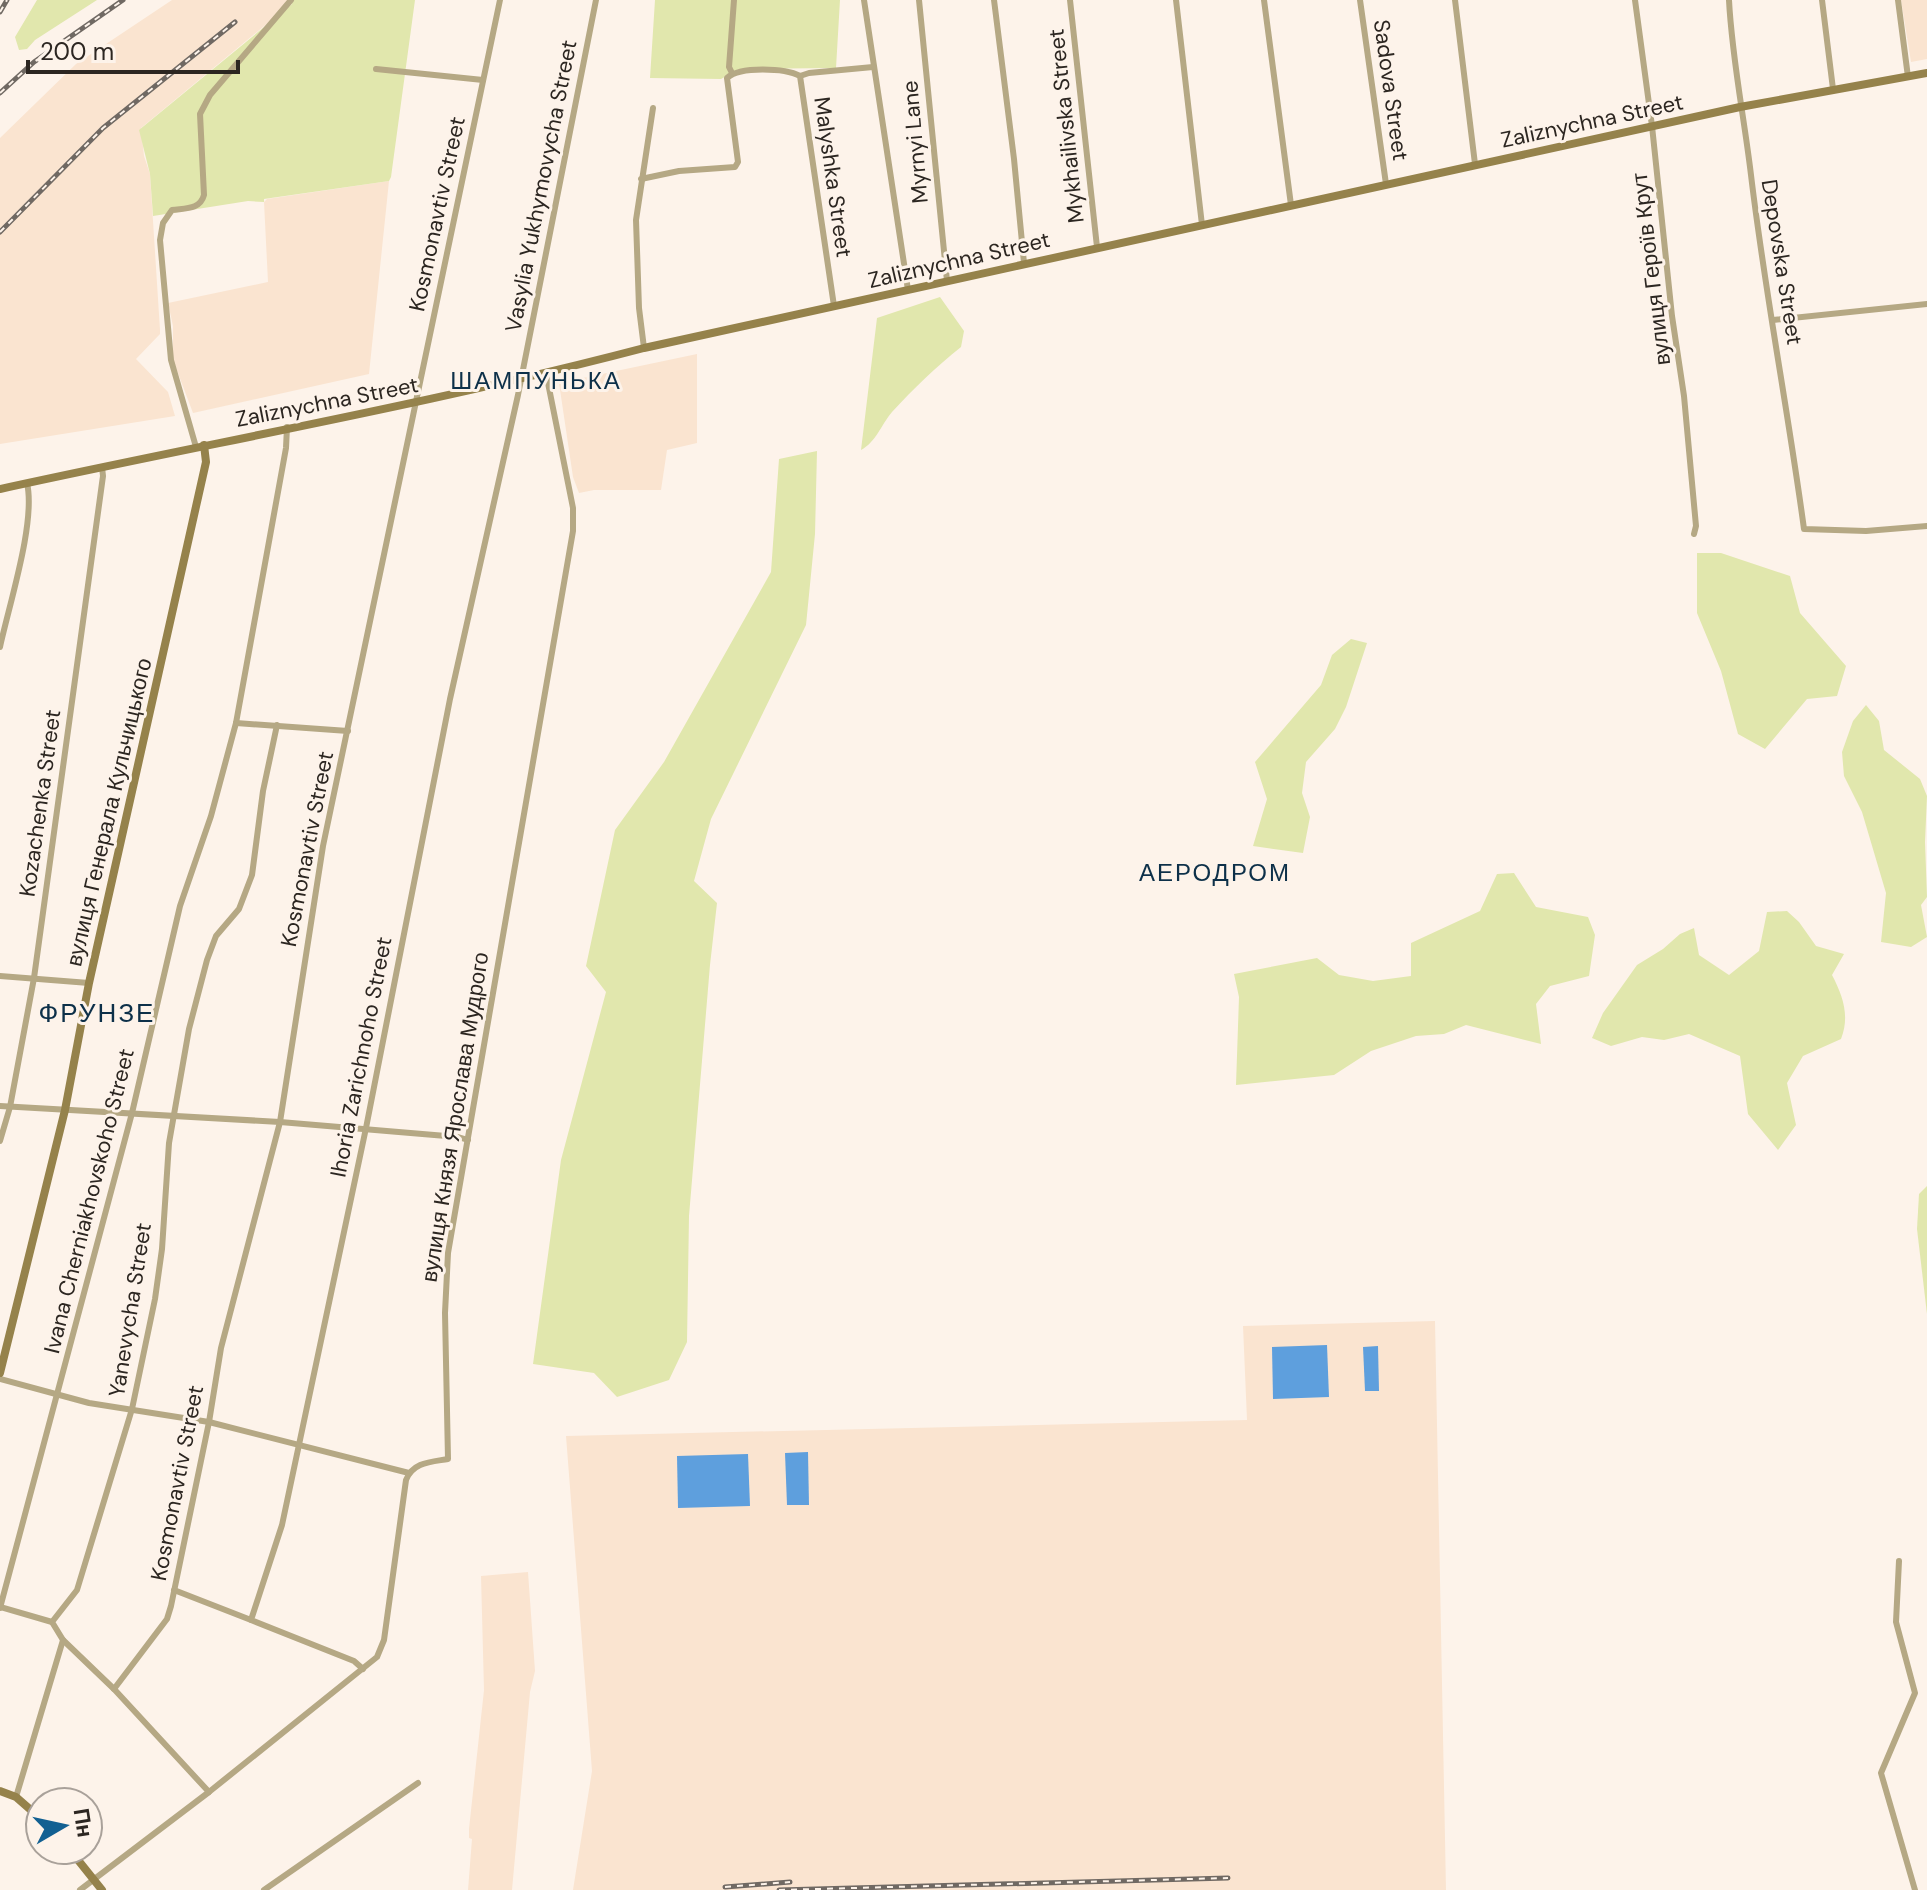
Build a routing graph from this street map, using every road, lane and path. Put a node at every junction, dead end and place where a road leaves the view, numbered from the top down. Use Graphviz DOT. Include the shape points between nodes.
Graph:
graph roads {
  1 [pos="291,0"];
  2 [pos="500,0"];
  3 [pos="596,0"];
  4 [pos="734,0"];
  5 [pos="864,0"];
  6 [pos="919,0"];
  7 [pos="994,0"];
  8 [pos="1070,0"];
  9 [pos="1176,0"];
  10 [pos="1264,0"];
  11 [pos="1360,0"];
  12 [pos="1455,0"];
  13 [pos="1635,0"];
  14 [pos="1729,0"];
  15 [pos="1822,0"];
  16 [pos="1898,0"];
  17 [pos="873,67"];
  18 [pos="376,69"];
  19 [pos="732,73"];
  20 [pos="1927,73"];
  21 [pos="800,76"];
  22 [pos="1908,77"];
  23 [pos="483,80"];
  24 [pos="1833,89"];
  25 [pos="1740,107"];
  26 [pos="653,108"];
  27 [pos="1652,126"];
  28 [pos="1475,164"];
  29 [pos="641,179"];
  30 [pos="1386,184"];
  31 [pos="1291,205"];
  32 [pos="1202,225"];
  33 [pos="1097,247"];
  34 [pos="1024,263"];
  35 [pos="947,281"];
  36 [pos="908,290"];
  37 [pos="1927,304"];
  38 [pos="834,306"];
  39 [pos="1773,320"];
  40 [pos="644,348"];
  41 [pos="546,373"];
  42 [pos="521,379"];
  43 [pos="417,402"];
  44 [pos="287,427"];
  45 [pos="200,446"];
  46 [pos="102,467"];
  47 [pos="27,483"];
  48 [pos="0,489"];
  49 [pos="1927,526"];
  50 [pos="1694,534"];
  51 [pos="0,647"];
  52 [pos="236,723"];
  53 [pos="277,725"];
  54 [pos="348,731"];
  55 [pos="0,976"];
  56 [pos="34,978"];
  57 [pos="89,983"];
  58 [pos="0,1106"];
  59 [pos="10,1107"];
  60 [pos="65,1110"];
  61 [pos="132,1113"];
  62 [pos="173,1116"];
  63 [pos="280,1122"];
  64 [pos="366,1128"];
  65 [pos="468,1140"];
  66 [pos="0,1141"];
  67 [pos="0,1376"];
  68 [pos="59,1394"];
  69 [pos="132,1409"];
  70 [pos="209,1422"];
  71 [pos="299,1444"];
  72 [pos="409,1473"];
  73 [pos="1899,1561"];
  74 [pos="174,1590"];
  75 [pos="0,1607"];
  76 [pos="251,1620"];
  77 [pos="52,1622"];
  78 [pos="63,1640"];
  79 [pos="363,1669"];
  80 [pos="114,1689"];
  81 [pos="418,1783"];
  82 [pos="0,1791"];
  83 [pos="209,1792"];
  84 [pos="16,1797"];
  85 [pos="24,1804"];
  86 [pos="84,1866"];
  87 [pos="95,1878"];
  88 [pos="80,1890"];
  89 [pos="102,1890"];
  90 [pos="264,1890"];
  91 [pos="1915,1890"];
  1 -- 45 [label="street" via="210,95 200,114 202,202 172,210 163,223 171,360"];
  2 -- 23 [label="street, Kosmonavtiv Street"];
  3 -- 42 [label="street, Vasylia Yukhymovycha Street"];
  4 -- 19 [label="street"];
  5 -- 17 [label="street"];
  6 -- 35 [label="street, Myrnyi Lane"];
  7 -- 34 [label="street"];
  8 -- 33 [label="street, Mykhailivska Street"];
  9 -- 32 [label="street"];
  10 -- 31 [label="street"];
  11 -- 30 [label="street, Sadova Street"];
  12 -- 28 [label="street"];
  13 -- 27 [label="street, вулиця Героїв Крут"];
  14 -- 25 [label="street, Depovska Street"];
  15 -- 24 [label="street"];
  16 -- 22 [label="street"];
  17 -- 21 [label="street"];
  17 -- 36 [label="street"];
  18 -- 23 [label="street"];
  19 -- 21 [label="street, Malyshka Street" via="781,70"];
  19 -- 29 [label="street" via="726,85 735,167"];
  20 -- 22 [label="street, Zaliznychna Street"];
  21 -- 38 [label="street, Malyshka Street"];
  22 -- 24 [label="street, Zaliznychna Street"];
  23 -- 43 [label="street, Kosmonavtiv Street"];
  24 -- 25 [label="street, Zaliznychna Street"];
  25 -- 27 [label="street, Zaliznychna Street"];
  25 -- 39 [label="street, Depovska Street"];
  26 -- 29 [label="street"];
  27 -- 28 [label="street, Zaliznychna Street"];
  27 -- 50 [label="street, вулиця Героїв Крут" via="1684,396"];
  28 -- 30 [label="street, Zaliznychna Street"];
  29 -- 40 [label="street" via="636,220"];
  30 -- 31 [label="street, Zaliznychna Street"];
  31 -- 32 [label="street, Zaliznychna Street"];
  32 -- 33 [label="street, Zaliznychna Street"];
  33 -- 34 [label="street, Zaliznychna Street"];
  34 -- 35 [label="street, Zaliznychna Street"];
  35 -- 36 [label="street, Zaliznychna Street"];
  36 -- 38 [label="street, Zaliznychna Street"];
  37 -- 39 [label="street"];
  38 -- 40 [label="street, Zaliznychna Street"];
  39 -- 49 [label="street, Depovska Street" via="1804,529"];
  40 -- 41 [label="street, Zaliznychna Street"];
  41 -- 42 [label="street, Zaliznychna Street"];
  41 -- 65 [label="street, вулиця Князя Ярослава Мудрого" via="573,531"];
  42 -- 43 [label="street, Zaliznychna Street"];
  42 -- 64 [label="street, Ihoria Zarichnoho Street" via="450,699"];
  43 -- 44 [label="street, Zaliznychna Street"];
  43 -- 54 [label="street, Kosmonavtiv Street"];
  44 -- 45 [label="street, Zaliznychna Street"];
  44 -- 52 [label="street, Ivana Cherniakhovskoho Street"];
  45 -- 46 [label="street, Zaliznychna Street"];
  45 -- 57 [label="street, вулиця Генерала Кульчицького" via="206,462"];
  46 -- 47 [label="street, Zaliznychna Street"];
  46 -- 56 [label="street, Kozachenka Street"];
  47 -- 48 [label="street, Zaliznychna Street"];
  47 -- 51 [label="street" via="22,555"];
  52 -- 53 [label="street"];
  52 -- 61 [label="street, Ivana Cherniakhovskoho Street" via="180,906"];
  53 -- 54 [label="street"];
  53 -- 62 [label="street, Yanevycha Street" via="252,875 239,909 216,936 207,960"];
  54 -- 63 [label="street, Kosmonavtiv Street" via="323,846"];
  55 -- 56 [label="street"];
  56 -- 57 [label="street"];
  56 -- 59 [label="street, Kozachenka Street"];
  57 -- 60 [label="street, вулиця Генерала Кульчицького"];
  58 -- 59 [label="street"];
  59 -- 60 [label="street"];
  59 -- 66 [label="street, Kozachenka Street"];
  60 -- 61 [label="street"];
  60 -- 67 [label="street, вулиця Генерала Кульчицького"];
  61 -- 62 [label="street"];
  61 -- 68 [label="street, Ivana Cherniakhovskoho Street"];
  62 -- 63 [label="street"];
  62 -- 69 [label="street, Yanevycha Street" via="155,1299"];
  63 -- 64 [label="street"];
  63 -- 70 [label="street, Kosmonavtiv Street" via="239,1269"];
  64 -- 65 [label="street"];
  64 -- 71 [label="street, Ihoria Zarichnoho Street"];
  65 -- 72 [label="street, вулиця Князя Ярослава Мудрого" via="445,1283 448,1459 426,1462"];
  67 -- 68 [label="street"];
  68 -- 69 [label="street"];
  68 -- 75 [label="street, Ivana Cherniakhovskoho Street"];
  69 -- 70 [label="street"];
  69 -- 77 [label="street, Yanevycha Street" via="77,1590"];
  70 -- 71 [label="street"];
  70 -- 74 [label="street, Kosmonavtiv Street"];
  71 -- 72 [label="street"];
  71 -- 76 [label="street, Ihoria Zarichnoho Street" via="282,1525"];
  72 -- 79 [label="street" via="384,1640 377,1657"];
  73 -- 91 [label="street" via="1896,1622 1915,1693 1881,1773"];
  74 -- 76 [label="street"];
  74 -- 80 [label="street, Kosmonavtiv Street" via="167,1619"];
  75 -- 77 [label="street"];
  76 -- 79 [label="street"];
  77 -- 78 [label="street"];
  78 -- 80 [label="street"];
  78 -- 84 [label="street"];
  79 -- 83 [label="street"];
  80 -- 83 [label="street"];
  81 -- 90 [label="street"];
  82 -- 84 [label="street"];
  83 -- 87 [label="street"];
  84 -- 85 [label="street"];
  86 -- 87 [label="street"];
  87 -- 88 [label="street"];
  87 -- 89 [label="street"];
}
